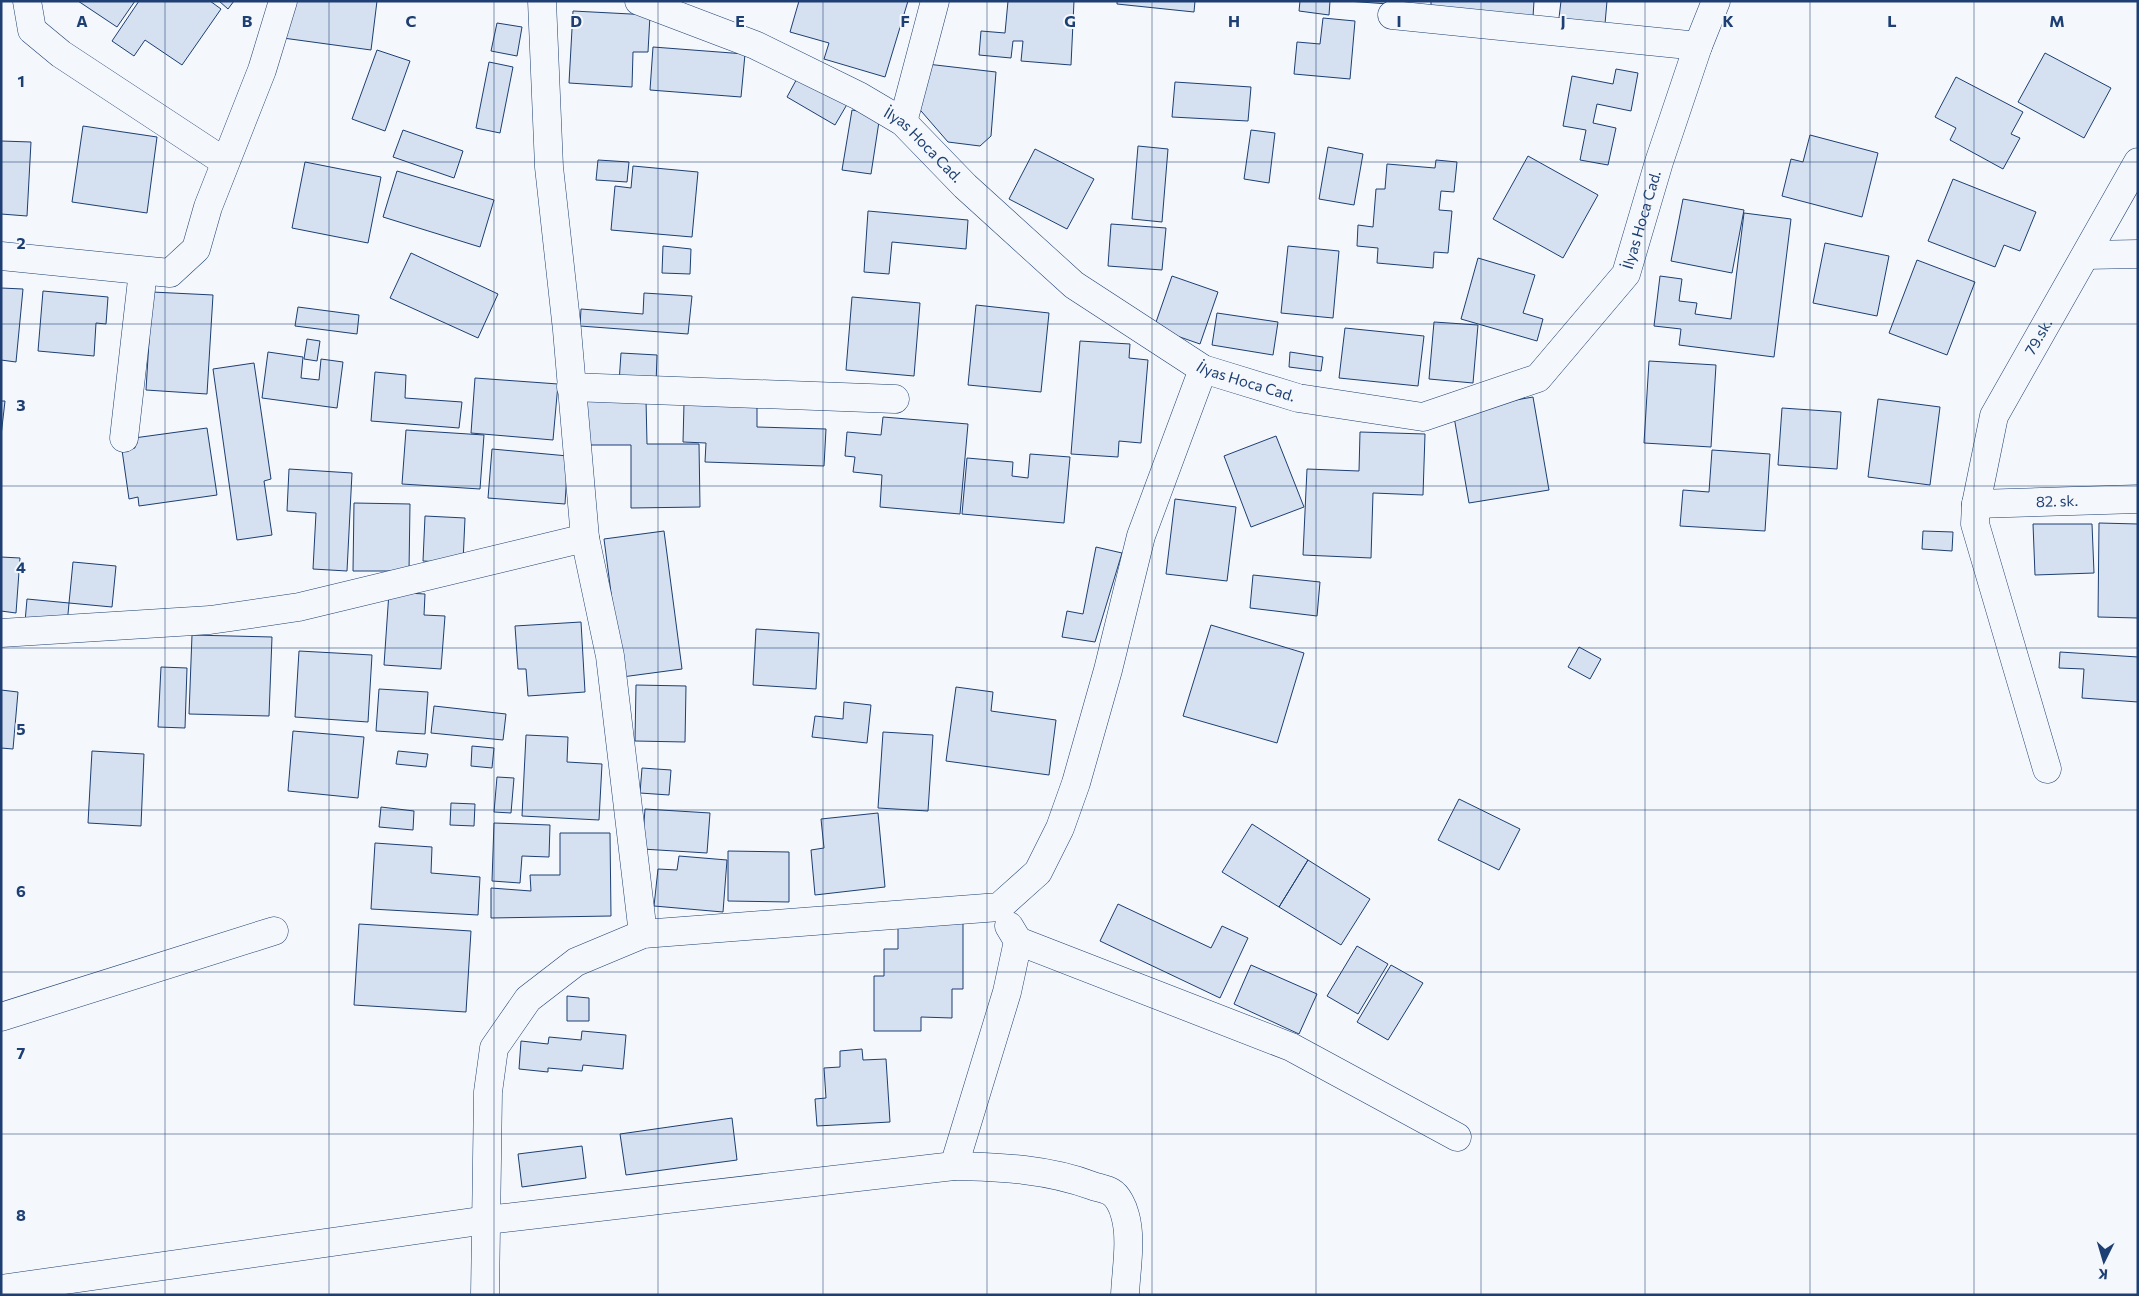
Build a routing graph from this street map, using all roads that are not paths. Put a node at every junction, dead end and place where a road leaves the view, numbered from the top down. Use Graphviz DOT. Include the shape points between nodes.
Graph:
graph roads {
  1 [pos="27,1"];
  2 [pos="283,1"];
  3 [pos="542,1"];
  4 [pos="639,1"];
  5 [pos="935,1"];
  6 [pos="1716,1"];
  7 [pos="1392,15"];
  8 [pos="1698,46"];
  9 [pos="902,122"];
  10 [pos="225,162"];
  11 [pos="2138,162"];
  12 [pos="2138,254"];
  13 [pos="1,256"];
  14 [pos="2086,256"];
  15 [pos="143,270"];
  16 [pos="1203,369"];
  17 [pos="571,387"];
  18 [pos="895,399"];
  19 [pos="124,438"];
  20 [pos="2138,499"];
  21 [pos="1975,514"];
  22 [pos="586,538"];
  23 [pos="1,633"];
  24 [pos="2047,769"];
  25 [pos="999,907"];
  26 [pos="274,931"];
  27 [pos="643,934"];
  28 [pos="1018,941"];
  29 [pos="1,1017"];
  30 [pos="1457,1137"];
  31 [pos="954,1166"];
  32 [pos="488,1220"];
  33 [pos="1,1288"];
  34 [pos="485,1295"];
  35 [pos="1125,1295"];
  1 -- 10 [label="street" via="32,30 61,54"];
  2 -- 10 [label="street" via="262,70"];
  3 -- 17 [label="street" via="549,167"];
  4 -- 9 [label="street, İlyas Hoca Cad." via="755,45 859,96"];
  5 -- 9 [label="street"];
  6 -- 8 [label="street, İlyas Hoca Cad."];
  7 -- 8 [label="street"];
  8 -- 16 [label="street, İlyas Hoca Cad." via="1626,274 1538,378 1423,417 1298,398"];
  9 -- 16 [label="street, İlyas Hoca Cad." via="965,186 1074,285"];
  10 -- 15 [label="street" via="196,249 170,273"];
  11 -- 14 [label="street, 79.sk."];
  12 -- 14 [label="street"];
  13 -- 15 [label="street"];
  14 -- 21 [label="street, 79.sk." via="1994,416"];
  15 -- 19 [label="street"];
  16 -- 25 [label="street" via="1141,536 1108,670 1060,828 1038,872"];
  17 -- 18 [label="street"];
  17 -- 22 [label="street"];
  20 -- 21 [label="street, 82. sk."];
  21 -- 24 [label="street"];
  22 -- 23 [label="street" via="299,607 210,620"];
  22 -- 27 [label="street" via="610,656"];
  25 -- 27 [label="street"];
  25 -- 28 [label="street"];
  26 -- 29 [label="street"];
  27 -- 32 [label="street" via="576,962 528,998 494,1048 488,1092"];
  28 -- 30 [label="street" via="1291,1047"];
  28 -- 31 [label="street" via="1007,992"];
  31 -- 32 [label="street"];
  31 -- 35 [label="street" via="1003,1167 1046,1173 1112,1193 1125,1215 1128,1231"];
  32 -- 33 [label="street"];
  32 -- 34 [label="street"];
}
